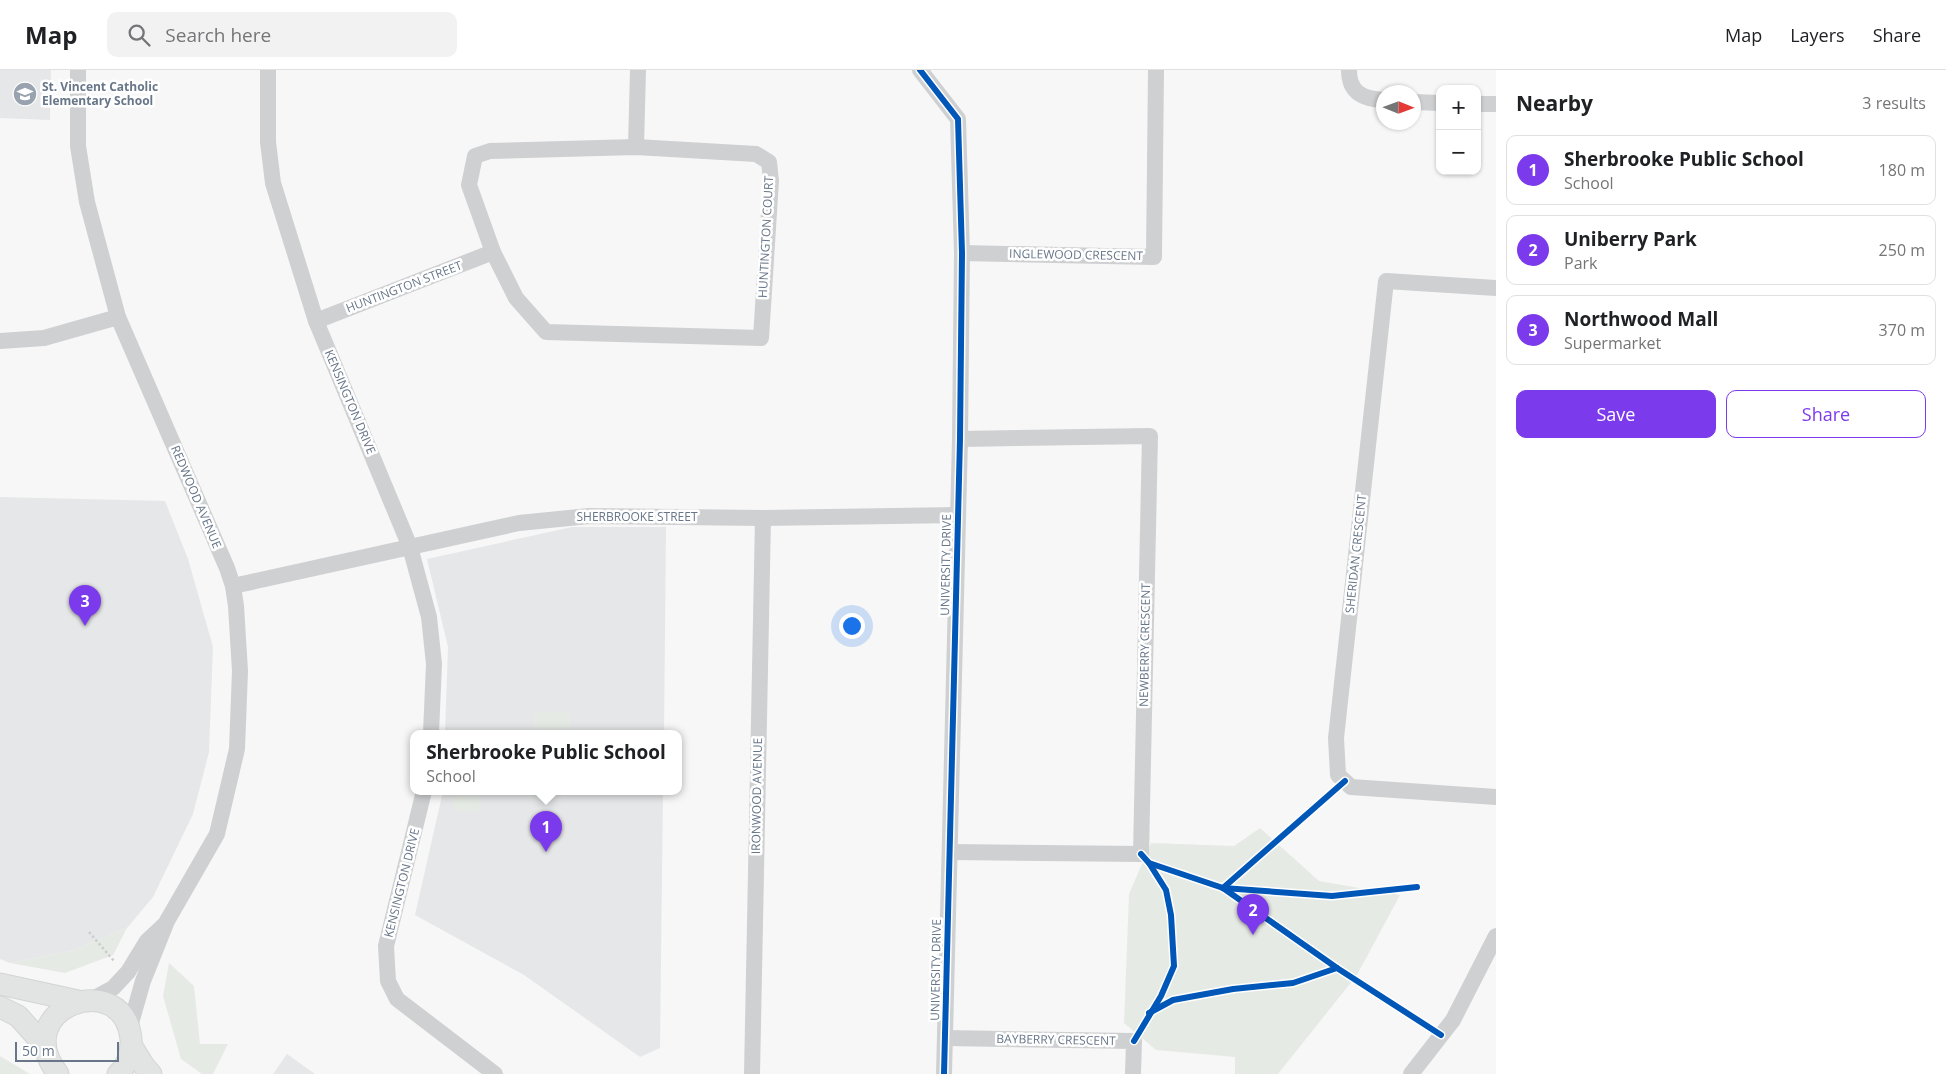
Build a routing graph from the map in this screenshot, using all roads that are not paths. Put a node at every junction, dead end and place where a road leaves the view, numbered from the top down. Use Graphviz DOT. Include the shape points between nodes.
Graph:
graph roads {
  1 [pos="78,70"];
  2 [pos="268,70"];
  3 [pos="638,70"];
  4 [pos="920,70"];
  5 [pos="1156,70"];
  6 [pos="1349,70"];
  7 [pos="1376,99"];
  8 [pos="1421,102"];
  9 [pos="1436,103"];
  10 [pos="1481,104"];
  11 [pos="1496,104"];
  12 [pos="636,147"];
  13 [pos="493,252"];
  14 [pos="962,253"];
  15 [pos="1496,288"];
  16 [pos="118,317"];
  17 [pos="316,321"];
  18 [pos="0,342"];
  19 [pos="960,439"];
  20 [pos="958,515"];
  21 [pos="763,518"];
  22 [pos="410,547"];
  23 [pos="233,586"];
  24 [pos="431,730"];
  25 [pos="423,795"];
  26 [pos="1496,797"];
  27 [pos="950,852"];
  28 [pos="167,921"];
  29 [pos="1496,936"];
  30 [pos="0,984"];
  31 [pos="85,1000"];
  32 [pos="0,1007"];
  33 [pos="130,1037"];
  34 [pos="945,1038"];
  35 [pos="50,1064"];
  36 [pos="118,1074"];
  37 [pos="151,1074"];
  38 [pos="495,1074"];
  39 [pos="752,1074"];
  40 [pos="944,1074"];
  41 [pos="1133,1074"];
  42 [pos="1412,1074"];
  1 -- 16 [label="street, REDWOOD AVENUE" via="78,146 86,192"];
  2 -- 17 [label="street, KENSINGTON DRIVE" via="268,142 273,183"];
  3 -- 12 [label="street"];
  4 -- 14 [label="street, UNIVERSITY DRIVE" via="958,118"];
  5 -- 14 [label="street, INGLEWOOD CRESCENT" via="1154,257"];
  6 -- 7 [label="street" via="1354,90 1362,97"];
  8 -- 9 [label="street"];
  10 -- 11 [label="street"];
  12 -- 13 [label="street, HUNTINGTON COURT" via="490,151 475,156 469,184"];
  12 -- 13 [label="street, HUNTINGTON COURT" via="756,154 769,162 771,181 761,338 546,332 516,298"];
  13 -- 17 [label="street, HUNTINGTON STREET"];
  14 -- 19 [label="street, UNIVERSITY DRIVE"];
  15 -- 26 [label="street, SHERIDAN CRESCENT" via="1386,281 1336,738 1338,775 1351,787"];
  16 -- 18 [label="street" via="44,338"];
  16 -- 23 [label="street, REDWOOD AVENUE"];
  17 -- 22 [label="street, KENSINGTON DRIVE"];
  19 -- 20 [label="street, UNIVERSITY DRIVE"];
  19 -- 27 [label="street, NEWBERRY CRESCENT" via="1150,436 1142,824 1141,854"];
  20 -- 21 [label="street, SHERBROOKE STREET"];
  20 -- 27 [label="street, UNIVERSITY DRIVE"];
  21 -- 22 [label="street, SHERBROOKE STREET" via="589,516 519,523"];
  21 -- 39 [label="street, IRONWOOD AVENUE"];
  22 -- 23 [label="street, SHERBROOKE STREET"];
  22 -- 24 [label="street, KENSINGTON DRIVE" via="429,617 434,664"];
  23 -- 28 [label="street, REDWOOD AVENUE" via="240,671 237,749 217,834"];
  25 -- 38 [label="street, KENSINGTON DRIVE" via="386,946 388,981 397,999"];
  27 -- 34 [label="street, UNIVERSITY DRIVE"];
  28 -- 31 [label="street, REDWOOD AVENUE" via="146,941 128,972 113,988"];
  28 -- 33 [label="street, REDWOOD AVENUE" via="143,981"];
  29 -- 42 [label="street" via="1453,1020"];
  30 -- 31 [label="main road"];
  31 -- 33 [label="main road" via="114,1009 123,1018"];
  31 -- 35 [label="main road" via="57,1013 48,1028"];
  32 -- 35 [label="main road" via="18,1016"];
  33 -- 36 [label="main road" via="128,1059"];
  33 -- 37 [label="main road"];
  34 -- 40 [label="street, UNIVERSITY DRIVE"];
  34 -- 41 [label="street, BAYBERRY CRESCENT" via="1134,1041"];
}
